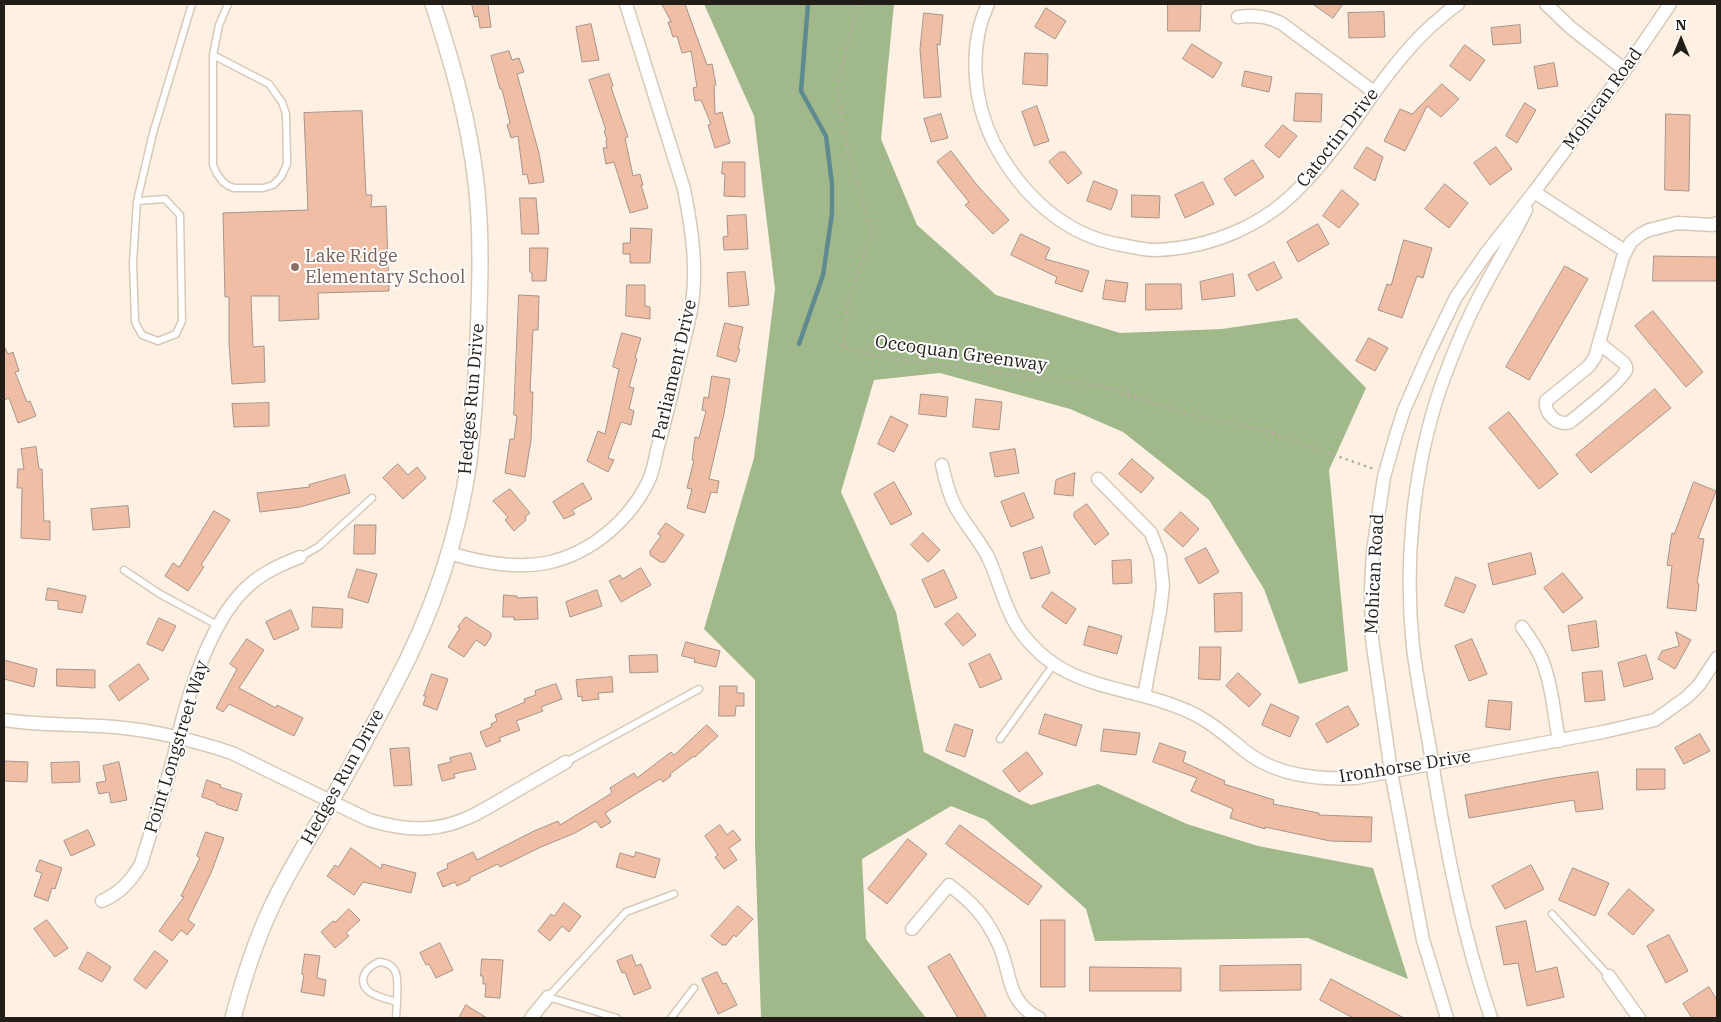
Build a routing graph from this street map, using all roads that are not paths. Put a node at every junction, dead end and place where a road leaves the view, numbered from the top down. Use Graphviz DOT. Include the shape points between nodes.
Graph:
graph roads {
  1 [pos="192,4"];
  2 [pos="228,4"];
  3 [pos="433,4"];
  4 [pos="626,4"];
  5 [pos="988,4"];
  6 [pos="1458,4"];
  7 [pos="1546,4"];
  8 [pos="1670,4"];
  9 [pos="1238,17"];
  10 [pos="213,55"];
  11 [pos="1625,70"];
  12 [pos="1374,92"];
  13 [pos="1534,192"];
  14 [pos="137,201"];
  15 [pos="1717,223"];
  16 [pos="1626,251"];
  17 [pos="1599,343"];
  18 [pos="942,465"];
  19 [pos="1098,478"];
  20 [pos="372,498"];
  21 [pos="449,553"];
  22 [pos="300,557"];
  23 [pos="124,570"];
  24 [pos="219,626"];
  25 [pos="1522,627"];
  26 [pos="1717,658"];
  27 [pos="1054,664"];
  28 [pos="699,689"];
  29 [pos="1144,696"];
  30 [pos="4,720"];
  31 [pos="178,737"];
  32 [pos="1000,739"];
  33 [pos="1559,741"];
  34 [pos="566,762"];
  35 [pos="1432,764"];
  36 [pos="1391,772"];
  37 [pos="331,801"];
  38 [pos="674,894"];
  39 [pos="102,901"];
  40 [pos="1552,914"];
  41 [pos="912,929"];
  42 [pos="1609,976"];
  43 [pos="694,988"];
  44 [pos="548,997"];
  45 [pos="397,1002"];
  46 [pos="233,1018"];
  47 [pos="396,1018"];
  48 [pos="531,1018"];
  49 [pos="617,1018"];
  50 [pos="671,1018"];
  51 [pos="1039,1018"];
  52 [pos="1447,1018"];
  53 [pos="1491,1018"];
  54 [pos="1639,1018"];
  1 -- 14 [label="lane" via="153,133"];
  2 -- 10 [label="lane" via="219,25"];
  3 -- 21 [label="street, Hedges Run Drive" via="468,129 481,232 474,410 468,464"];
  4 -- 21 [label="street, Parliament Drive" via="684,189 694,252 691,309 650,478 617,524 596,542 574,554 545,563 519,565 494,564"];
  5 -- 12 [label="street, Catoctin Drive" via="979,30 976,75 985,119 1004,161 1027,192 1050,213 1093,237 1116,244 1155,250 1183,247 1231,234 1255,223 1300,188"];
  6 -- 12 [label="street, Catoctin Drive" via="1422,34"];
  7 -- 11 [label="street"];
  8 -- 11 [label="street, Mohican Road"];
  9 -- 12 [label="street" via="1256,15 1281,23"];
  10 -- 10 [label="lane" via="213,165 217,174 234,188 273,185 287,164 286,114 282,102 269,84"];
  11 -- 13 [label="street, Mohican Road"];
  13 -- 16 [label="street"];
  13 -- 35 [label="street, Mohican Road" via="1456,347 1440,390 1419,475 1410,601 1413,646"];
  13 -- 36 [label="street, Mohican Road" via="1456,297 1404,410 1385,473 1373,551 1371,629"];
  14 -- 14 [label="lane" via="133,262 135,322 142,335 158,341 176,334 182,321 180,215 165,199"];
  15 -- 16 [label="street" via="1677,223 1650,230 1631,242"];
  16 -- 17 [label="street"];
  17 -- 17 [label="street" via="1589,366 1546,401 1548,412 1558,422 1570,422 1626,372 1624,363"];
  18 -- 27 [label="street, Ironhorse Drive" via="954,505 987,556 1017,626 1027,640"];
  19 -- 29 [label="street" via="1151,533 1160,556 1163,586"];
  20 -- 22 [label="lane" via="318,547"];
  21 -- 37 [label="street, Hedges Run Drive" via="423,626"];
  22 -- 24 [label="street, Point Longstreet Way" via="257,578 232,604"];
  23 -- 24 [label="lane"];
  24 -- 31 [label="street, Point Longstreet Way" via="198,672"];
  25 -- 33 [label="street" via="1542,661"];
  26 -- 33 [label="street, Ironhorse Drive" via="1687,697 1655,720"];
  27 -- 29 [label="street, Ironhorse Drive" via="1067,673 1100,685"];
  27 -- 32 [label="lane"];
  28 -- 34 [label="lane"];
  29 -- 36 [label="street, Ironhorse Drive" via="1179,706 1206,720 1246,752 1288,772 1328,780"];
  30 -- 31 [label="street" via="101,726"];
  31 -- 37 [label="street" via="232,753"];
  31 -- 39 [label="street, Point Longstreet Way" via="141,864 123,888"];
  33 -- 35 [label="street, Ironhorse Drive"];
  34 -- 37 [label="street" via="469,819 445,826 408,829 388,826"];
  35 -- 36 [label="street, Ironhorse Drive"];
  35 -- 53 [label="street, Mohican Road" via="1462,922"];
  36 -- 52 [label="street, Mohican Road" via="1423,940"];
  37 -- 46 [label="street, Hedges Run Drive" via="272,905 255,944"];
  38 -- 44 [label="lane" via="626,912"];
  40 -- 42 [label="lane"];
  41 -- 51 [label="street" via="949,885 970,900 988,925 999,945 1018,1001"];
  42 -- 54 [label="street"];
  43 -- 50 [label="lane"];
  44 -- 48 [label="street"];
  44 -- 49 [label="lane"];
  45 -- 45 [label="lane" via="397,974 393,967 386,962 372,965 365,972 364,986 373,994"];
  45 -- 47 [label="lane"];
}
